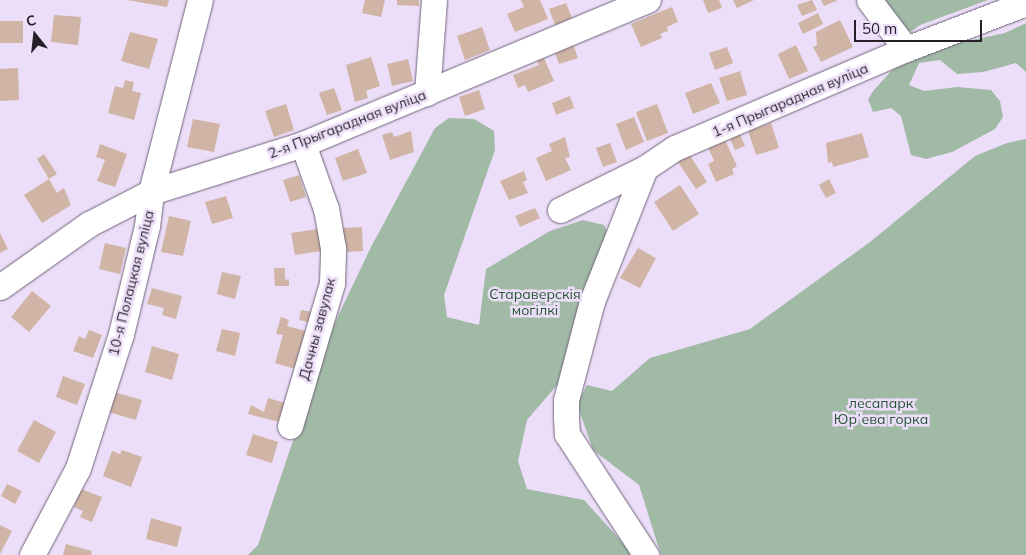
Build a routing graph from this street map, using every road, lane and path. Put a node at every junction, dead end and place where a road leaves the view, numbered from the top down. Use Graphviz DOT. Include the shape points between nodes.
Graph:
graph roads {
  1 [pos="200,0"];
  2 [pos="434,0"];
  3 [pos="648,0"];
  4 [pos="869,0"];
  5 [pos="1026,3"];
  6 [pos="906,49"];
  7 [pos="427,93"];
  8 [pos="303,144"];
  9 [pos="645,168"];
  10 [pos="152,192"];
  11 [pos="560,210"];
  12 [pos="0,288"];
  13 [pos="290,426"];
  14 [pos="32,555"];
  15 [pos="646,555"];
  1 -- 10 [label="street, 10-я Полацкая вуліца"];
  2 -- 7 [label="street"];
  3 -- 7 [label="street, 2-я Прыгарадная вуліца"];
  4 -- 6 [label="street"];
  5 -- 6 [label="street, 1-я Прыгарадная вуліца"];
  6 -- 9 [label="street, 1-я Прыгарадная вуліца" via="675,148"];
  7 -- 8 [label="street, 2-я Прыгарадная вуліца"];
  8 -- 10 [label="street, 2-я Прыгарадная вуліца"];
  8 -- 13 [label="street, Дачны завулак" via="326,209 333,248 332,283"];
  9 -- 11 [label="street, 1-я Прыгарадная вуліца"];
  9 -- 15 [label="street" via="592,301 566,400 566,417 567,434"];
  10 -- 12 [label="street, 2-я Прыгарадная вуліца" via="89,224"];
  10 -- 14 [label="street, 10-я Полацкая вуліца" via="121,334 78,468"];
}
